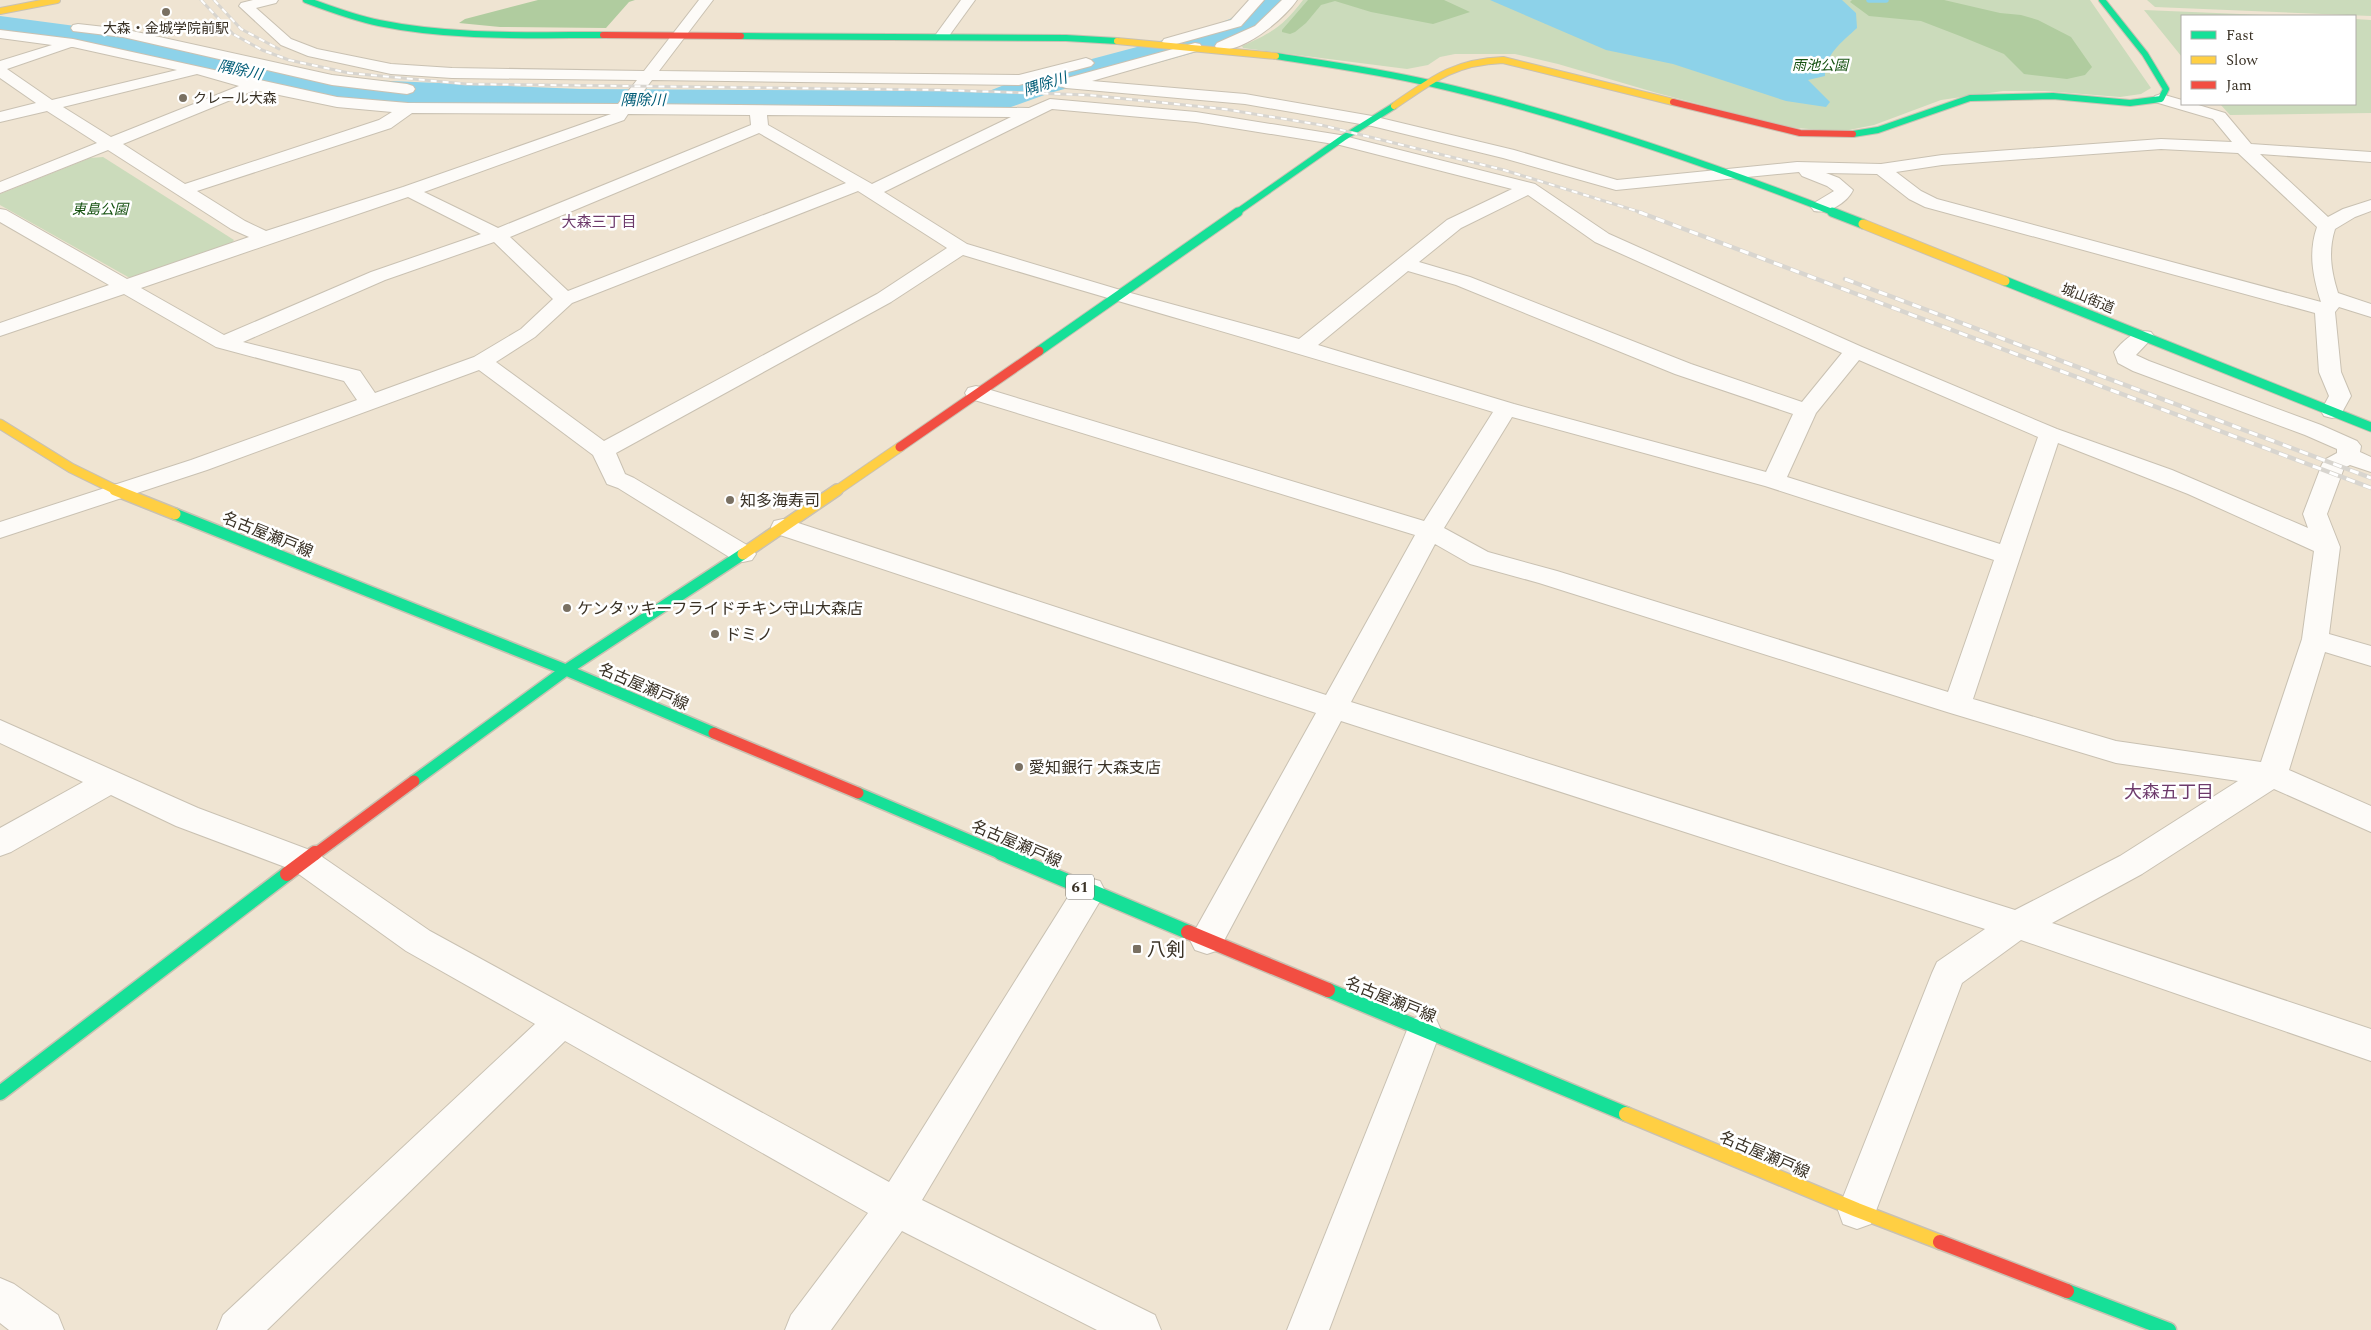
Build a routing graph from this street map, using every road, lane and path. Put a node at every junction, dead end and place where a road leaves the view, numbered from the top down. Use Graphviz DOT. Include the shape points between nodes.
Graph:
graph roads {
  1 [pos="57,0"];
  2 [pos="271,0"];
  3 [pos="306,0"];
  4 [pos="706,0"];
  5 [pos="968,0"];
  6 [pos="1257,0"];
  7 [pos="1290,0"];
  8 [pos="2102,0"];
  9 [pos="0,11"];
  10 [pos="0,19"];
  11 [pos="45,24"];
  12 [pos="64,26"];
  13 [pos="0,34"];
  14 [pos="675,37"];
  15 [pos="941,37"];
  16 [pos="73,43"];
  17 [pos="1166,44"];
  18 [pos="1191,47"];
  19 [pos="1212,49"];
  20 [pos="0,66"];
  21 [pos="199,70"];
  22 [pos="0,71"];
  23 [pos="648,74"];
  24 [pos="1428,82"];
  25 [pos="254,85"];
  26 [pos="419,90"];
  27 [pos="627,98"];
  28 [pos="2161,98"];
  29 [pos="2181,104"];
  30 [pos="2184,105"];
  31 [pos="49,106"];
  32 [pos="408,108"];
  33 [pos="1032,112"];
  34 [pos="0,117"];
  35 [pos="759,118"];
  36 [pos="1372,121"];
  37 [pos="1340,140"];
  38 [pos="112,144"];
  39 [pos="2244,149"];
  40 [pos="2371,157"];
  41 [pos="1797,167"];
  42 [pos="1881,169"];
  43 [pos="1731,173"];
  44 [pos="0,188"];
  45 [pos="866,188"];
  46 [pos="1529,188"];
  47 [pos="184,190"];
  48 [pos="409,191"];
  49 [pos="2371,205"];
  50 [pos="1820,207"];
  51 [pos="0,214"];
  52 [pos="2327,226"];
  53 [pos="498,235"];
  54 [pos="265,238"];
  55 [pos="960,248"];
  56 [pos="1406,264"];
  57 [pos="126,285"];
  58 [pos="1120,296"];
  59 [pos="564,299"];
  60 [pos="2327,303"];
  61 [pos="2371,311"];
  62 [pos="0,330"];
  63 [pos="2144,336"];
  64 [pos="223,343"];
  65 [pos="1303,348"];
  66 [pos="1855,352"];
  67 [pos="482,362"];
  68 [pos="976,393"];
  69 [pos="370,402"];
  70 [pos="1506,409"];
  71 [pos="1806,411"];
  72 [pos="2332,411"];
  73 [pos="0,424"];
  74 [pos="2371,426"];
  75 [pos="2050,434"];
  76 [pos="603,451"];
  77 [pos="2359,461"];
  78 [pos="1773,482"];
  79 [pos="120,492"];
  80 [pos="783,527"];
  81 [pos="0,530"];
  82 [pos="1430,531"];
  83 [pos="2327,547"];
  84 [pos="743,554"];
  85 [pos="2009,556"];
  86 [pos="2316,639"];
  87 [pos="2371,656"];
  88 [pos="566,670"];
  89 [pos="1957,705"];
  90 [pos="1335,708"];
  91 [pos="0,731"];
  92 [pos="2272,775"];
  93 [pos="109,782"];
  94 [pos="2371,820"];
  95 [pos="0,843"];
  96 [pos="304,862"];
  97 [pos="1089,891"];
  98 [pos="2018,925"];
  99 [pos="1207,940"];
  100 [pos="563,1020"];
  101 [pos="1424,1030"];
  102 [pos="2371,1045"];
  103 [pos="0,1093"];
  104 [pos="896,1207"];
  105 [pos="1857,1210"];
  106 [pos="0,1298"];
  107 [pos="43,1330"];
  108 [pos="238,1330"];
  109 [pos="806,1330"];
  110 [pos="1140,1330"];
  111 [pos="1308,1330"];
  112 [pos="2169,1330"];
  1 -- 9 [label="street"];
  2 -- 23 [label="street" via="246,6 286,42 313,53 352,62 452,73"];
  3 -- 14 [label="street, 城山街道" via="344,15 456,34"];
  4 -- 14 [label="street"];
  5 -- 15 [label="street"];
  6 -- 17 [label="street" via="1236,22"];
  7 -- 19 [label="street" via="1275,19 1247,37"];
  8 -- 28 [label="street" via="2145,54 2166,89"];
  10 -- 11 [label="street"];
  12 -- 26 [label="street" via="124,33 332,80"];
  13 -- 16 [label="street"];
  14 -- 15 [label="street, 城山街道"];
  14 -- 23 [label="street"];
  15 -- 17 [label="street, 城山街道" via="1066,38"];
  16 -- 20 [label="street"];
  16 -- 21 [label="street"];
  17 -- 18 [label="street, 城山街道"];
  17 -- 23 [label="street" via="1019,80"];
  18 -- 19 [label="street, 城山街道"];
  18 -- 36 [label="street" via="1066,83 1245,99"];
  19 -- 24 [label="street, 城山街道" via="1298,59"];
  21 -- 25 [label="street"];
  21 -- 31 [label="street"];
  22 -- 31 [label="street"];
  23 -- 27 [label="street"];
  24 -- 28 [label="street" via="1463,62 1503,60 1800,133 1844,136 1878,130 1970,98 2053,96 2130,103"];
  24 -- 36 [label="street"];
  24 -- 43 [label="street, 城山街道" via="1555,114"];
  25 -- 32 [label="street" via="337,102"];
  25 -- 38 [label="street"];
  27 -- 32 [label="street"];
  27 -- 35 [label="street"];
  27 -- 48 [label="street" via="618,117"];
  28 -- 29 [label="street"];
  30 -- 39 [label="street" via="2219,116"];
  31 -- 34 [label="street"];
  31 -- 38 [label="street"];
  32 -- 47 [label="street" via="385,124"];
  33 -- 35 [label="street"];
  33 -- 37 [label="street" via="1050,104 1196,117"];
  33 -- 45 [label="street"];
  35 -- 45 [label="street"];
  35 -- 53 [label="street"];
  36 -- 37 [label="street"];
  36 -- 43 [label="street" via="1508,154 1616,185"];
  37 -- 46 [label="street"];
  37 -- 58 [label="street"];
  38 -- 44 [label="street"];
  38 -- 47 [label="street"];
  39 -- 40 [label="street"];
  39 -- 42 [label="street" via="2161,144 1942,160"];
  39 -- 52 [label="street"];
  41 -- 42 [label="street"];
  41 -- 43 [label="street"];
  41 -- 50 [label="street" via="1844,190 1841,196"];
  42 -- 60 [label="street" via="1931,203"];
  43 -- 50 [label="street, 城山街道"];
  45 -- 55 [label="street"];
  45 -- 59 [label="street"];
  46 -- 56 [label="street" via="1454,224"];
  46 -- 66 [label="street" via="1602,238"];
  47 -- 54 [label="street" via="238,225"];
  48 -- 53 [label="street"];
  48 -- 54 [label="street"];
  49 -- 52 [label="street"];
  50 -- 63 [label="street, 城山街道"];
  51 -- 57 [label="street"];
  52 -- 60 [label="street" via="2320,255"];
  53 -- 59 [label="street"];
  53 -- 64 [label="street" via="378,276"];
  54 -- 57 [label="street"];
  55 -- 58 [label="street"];
  55 -- 76 [label="street" via="884,298"];
  56 -- 65 [label="street"];
  56 -- 71 [label="street" via="1463,281 1683,369"];
  57 -- 62 [label="street"];
  57 -- 64 [label="street"];
  58 -- 65 [label="street"];
  58 -- 68 [label="street"];
  59 -- 67 [label="street" via="528,333"];
  60 -- 61 [label="street"];
  60 -- 72 [label="street" via="2330,372 2340,396"];
  63 -- 72 [label="street, 城山街道"];
  63 -- 77 [label="street" via="2125,352 2126,358 2313,430 2349,446"];
  64 -- 69 [label="street" via="352,376"];
  65 -- 70 [label="street"];
  66 -- 71 [label="street"];
  66 -- 75 [label="street"];
  67 -- 69 [label="street"];
  67 -- 76 [label="street"];
  68 -- 80 [label="street"];
  68 -- 82 [label="street"];
  69 -- 79 [label="street"];
  70 -- 78 [label="street"];
  70 -- 82 [label="street"];
  71 -- 78 [label="street"];
  72 -- 74 [label="street, 城山街道"];
  73 -- 79 [label="street, 名古屋瀬戸線 / 61" via="71,468"];
  75 -- 83 [label="street" via="2164,474"];
  75 -- 85 [label="street"];
  76 -- 84 [label="street" via="615,479"];
  77 -- 83 [label="street" via="2334,464 2330,472 2315,514"];
  78 -- 85 [label="street"];
  79 -- 81 [label="street"];
  79 -- 88 [label="street, 名古屋瀬戸線 / 61"];
  80 -- 84 [label="street"];
  80 -- 90 [label="street"];
  82 -- 89 [label="street" via="1479,558"];
  82 -- 90 [label="street"];
  83 -- 86 [label="street"];
  84 -- 88 [label="street"];
  85 -- 89 [label="street"];
  86 -- 87 [label="street"];
  86 -- 92 [label="street"];
  88 -- 96 [label="street"];
  88 -- 97 [label="street, 名古屋瀬戸線 / 61"];
  89 -- 92 [label="street" via="2116,752"];
  90 -- 98 [label="street"];
  90 -- 99 [label="street"];
  91 -- 93 [label="street"];
  92 -- 94 [label="street"];
  92 -- 98 [label="street" via="2131,864"];
  93 -- 95 [label="street"];
  93 -- 96 [label="street" via="187,817"];
  96 -- 100 [label="street" via="418,941"];
  96 -- 103 [label="street"];
  97 -- 99 [label="street, 名古屋瀬戸線 / 61"];
  97 -- 104 [label="street"];
  98 -- 102 [label="street"];
  98 -- 105 [label="street" via="1949,973"];
  99 -- 101 [label="street, 名古屋瀬戸線 / 61"];
  100 -- 104 [label="street"];
  100 -- 108 [label="street"];
  101 -- 105 [label="street, 名古屋瀬戸線 / 61"];
  101 -- 111 [label="street"];
  104 -- 109 [label="street"];
  104 -- 110 [label="street"];
  105 -- 112 [label="street, 名古屋瀬戸線 / 61"];
  106 -- 107 [label="street"];
}
